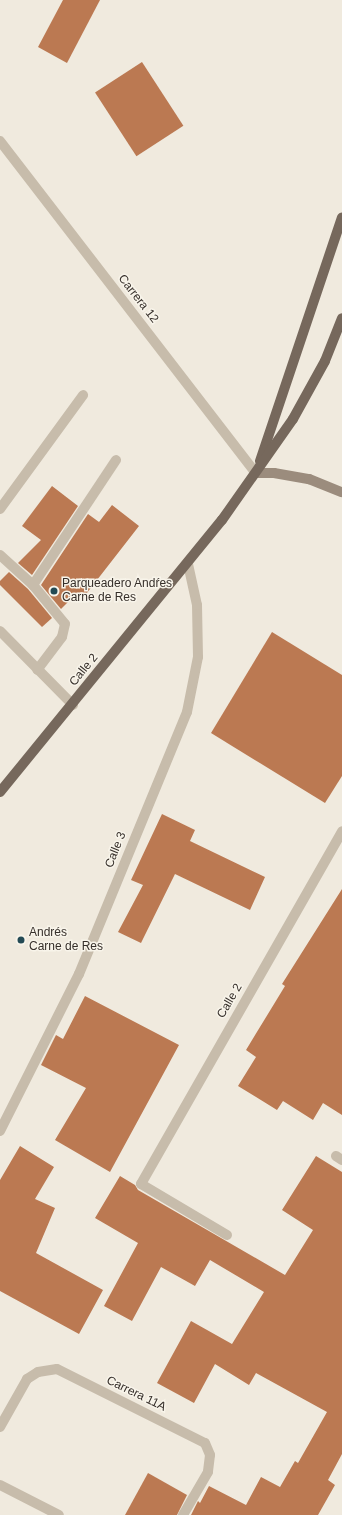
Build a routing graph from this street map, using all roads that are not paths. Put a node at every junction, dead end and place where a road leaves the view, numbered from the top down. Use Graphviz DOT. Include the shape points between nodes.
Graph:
graph roads {
  1 [pos="0,141"];
  2 [pos="342,217"];
  3 [pos="342,318"];
  4 [pos="83,395"];
  5 [pos="116,460"];
  6 [pos="256,473"];
  7 [pos="342,492"];
  8 [pos="0,510"];
  9 [pos="0,555"];
  10 [pos="188,564"];
  11 [pos="33,585"];
  12 [pos="0,631"];
  13 [pos="37,670"];
  14 [pos="73,705"];
  15 [pos="0,792"];
  16 [pos="342,831"];
  17 [pos="0,1131"];
  18 [pos="227,1235"];
  19 [pos="0,1427"];
  20 [pos="0,1485"];
  21 [pos="59,1515"];
  22 [pos="183,1515"];
  1 -- 6 [label="street, Carrera 12"];
  2 -- 6 [label="main road"];
  3 -- 6 [label="main road, Calle 2" via="324,361 293,419"];
  4 -- 8 [label="street"];
  5 -- 11 [label="street"];
  6 -- 7 [label="main road" via="274,473 309,479"];
  6 -- 10 [label="main road, Calle 2"];
  9 -- 11 [label="street"];
  10 -- 14 [label="main road, Calle 2"];
  10 -- 17 [label="street, Calle 3" via="197,605 198,657 187,712 79,974"];
  11 -- 13 [label="street" via="65,624 62,637"];
  12 -- 13 [label="street"];
  13 -- 14 [label="street"];
  14 -- 15 [label="main road, Calle 2"];
  16 -- 18 [label="street, Calle 2" via="141,1184"];
  19 -- 22 [label="street, Carrera 11A" via="27,1379 38,1372 57,1369 205,1443 210,1455 208,1472"];
  20 -- 21 [label="street"];
}
